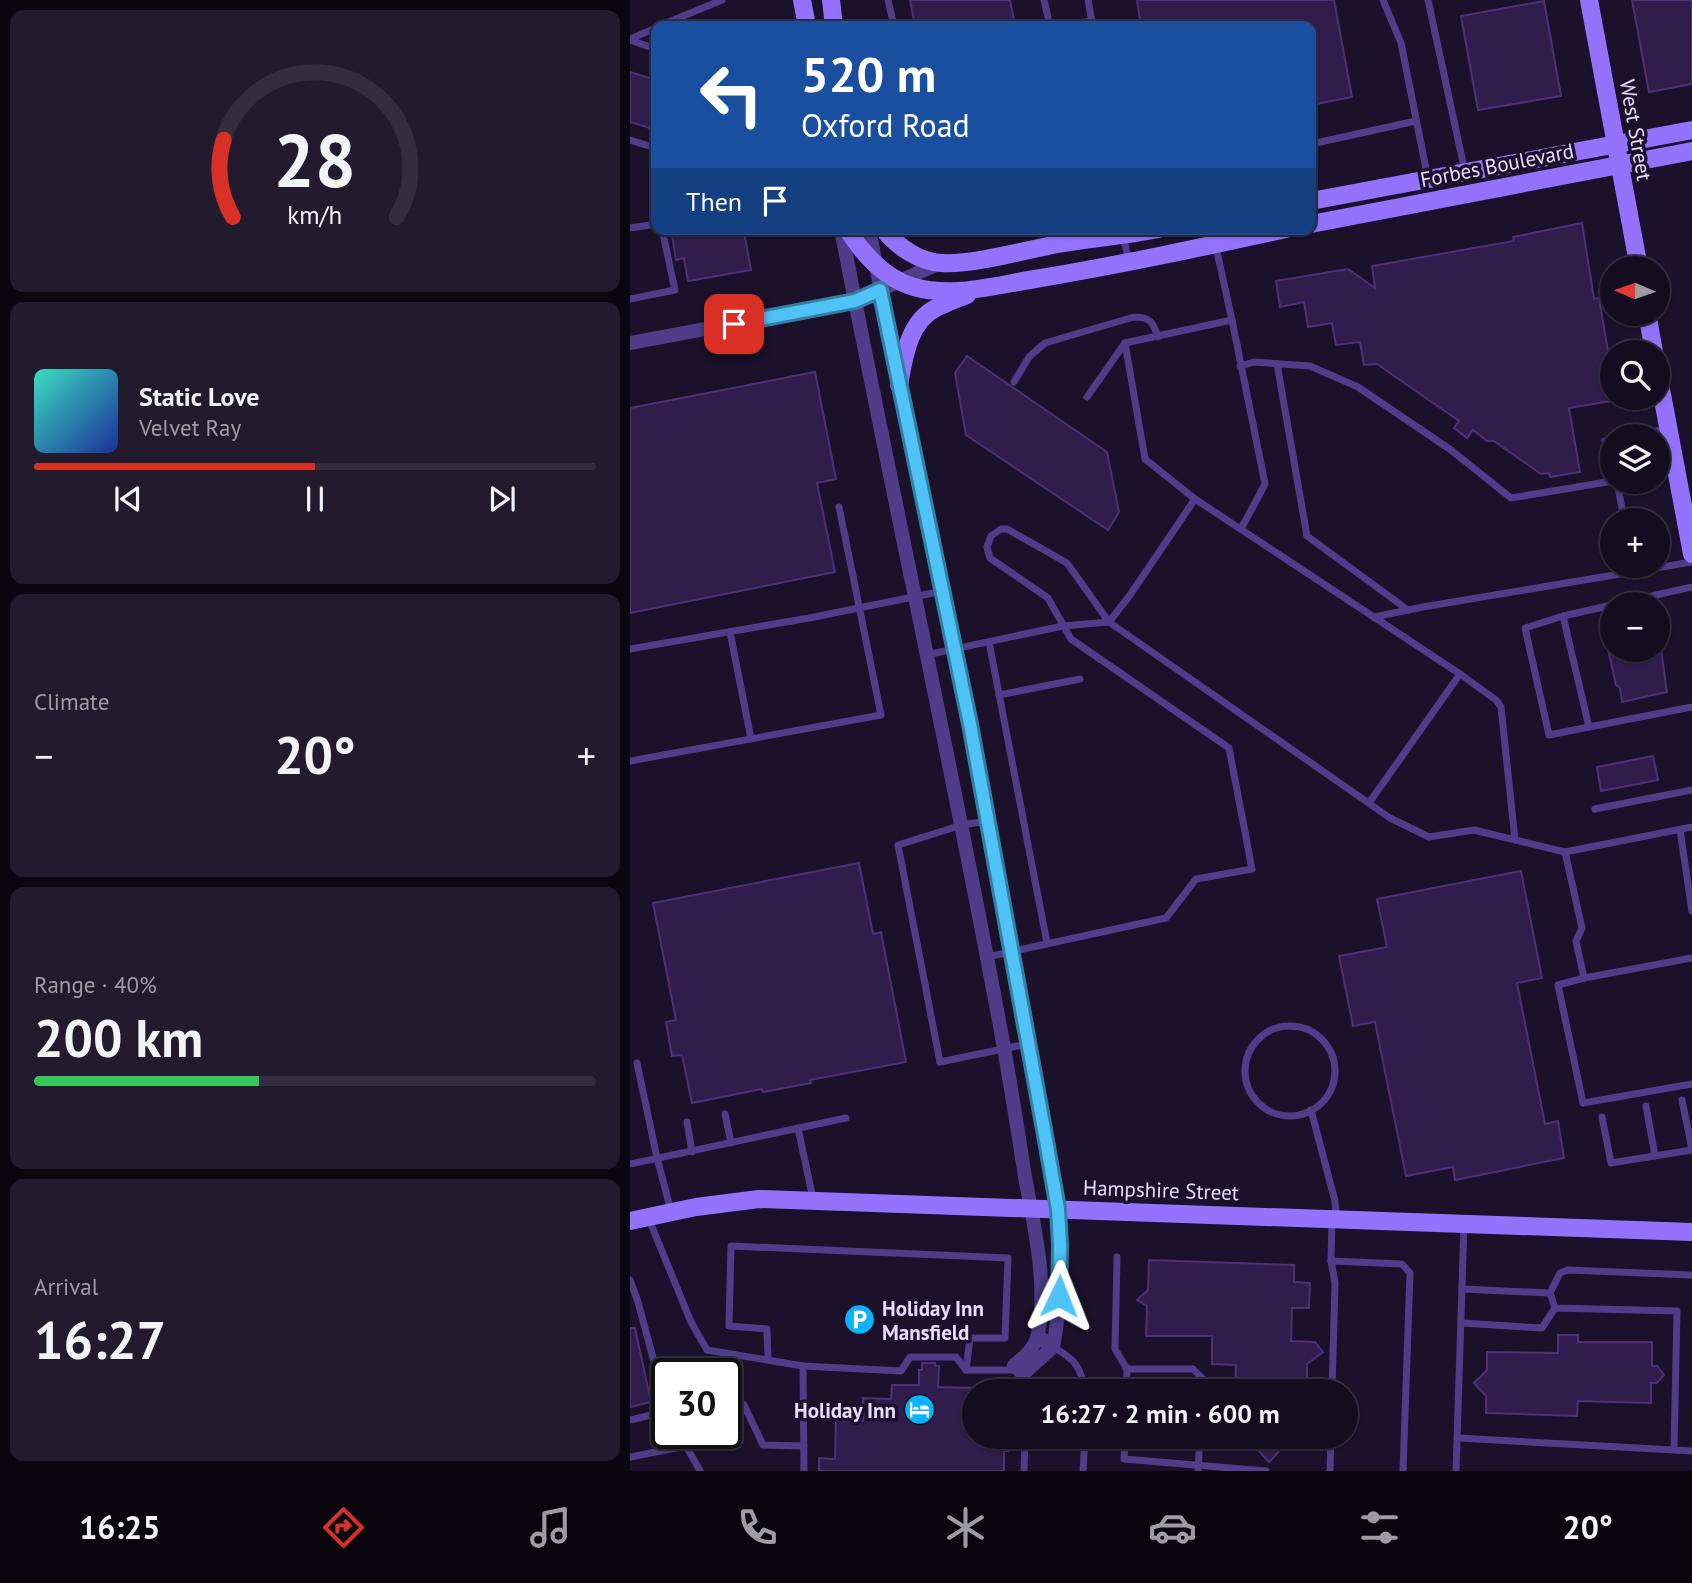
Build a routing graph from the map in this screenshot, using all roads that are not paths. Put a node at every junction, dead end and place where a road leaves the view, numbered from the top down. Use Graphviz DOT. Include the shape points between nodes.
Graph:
graph roads {
  1 [pos="722,0"];
  2 [pos="802,0"];
  3 [pos="831,0"];
  4 [pos="888,0"];
  5 [pos="1045,0"];
  6 [pos="1088,0"];
  7 [pos="1383,0"];
  8 [pos="1428,0"];
  9 [pos="1589,0"];
  10 [pos="672,21"];
  11 [pos="806,21"];
  12 [pos="833,21"];
  13 [pos="893,21"];
  14 [pos="1049,21"];
  15 [pos="1092,21"];
  16 [pos="651,30"];
  17 [pos="630,39"];
  18 [pos="651,47"];
  19 [pos="1416,121"];
  20 [pos="1692,130"];
  21 [pos="630,140"];
  22 [pos="1316,143"];
  23 [pos="1615,145"];
  24 [pos="651,146"];
  25 [pos="1692,151"];
  26 [pos="1619,165"];
  27 [pos="1459,174"];
  28 [pos="1428,180"];
  29 [pos="1456,196"];
  30 [pos="1316,200"];
  31 [pos="1316,223"];
  32 [pos="651,225"];
  33 [pos="630,228"];
  34 [pos="663,235"];
  35 [pos="842,235"];
  36 [pos="852,235"];
  37 [pos="870,235"];
  38 [pos="890,235"];
  39 [pos="1109,235"];
  40 [pos="1122,235"];
  41 [pos="1231,235"];
  42 [pos="1213,237"];
  43 [pos="1637,256"];
  44 [pos="1129,262"];
  45 [pos="875,263"];
  46 [pos="940,263"];
  47 [pos="900,282"];
  48 [pos="981,288"];
  49 [pos="880,290"];
  50 [pos="630,299"];
  51 [pos="855,301"];
  52 [pos="1232,320"];
  53 [pos="1158,337"];
  54 [pos="1125,343"];
  55 [pos="630,344"];
  56 [pos="1277,364"];
  57 [pos="1240,366"];
  58 [pos="1014,382"];
  59 [pos="899,385"];
  60 [pos="1087,397"];
  61 [pos="1670,438"];
  62 [pos="1600,483"];
  63 [pos="1195,499"];
  64 [pos="839,507"];
  65 [pos="1241,529"];
  66 [pos="1692,554"];
  67 [pos="1692,562"];
  68 [pos="1670,564"];
  69 [pos="1600,574"];
  70 [pos="1692,587"];
  71 [pos="944,591"];
  72 [pos="1669,592"];
  73 [pos="914,597"];
  74 [pos="1600,607"];
  75 [pos="860,608"];
  76 [pos="1408,610"];
  77 [pos="1563,615"];
  78 [pos="1374,617"];
  79 [pos="1108,622"];
  80 [pos="1063,626"];
  81 [pos="730,632"];
  82 [pos="989,642"];
  83 [pos="630,649"];
  84 [pos="955,649"];
  85 [pos="926,655"];
  86 [pos="1460,674"];
  87 [pos="1080,679"];
  88 [pos="999,695"];
  89 [pos="1692,707"];
  90 [pos="1589,727"];
  91 [pos="751,738"];
  92 [pos="630,761"];
  93 [pos="1692,790"];
  94 [pos="1369,803"];
  95 [pos="1595,809"];
  96 [pos="988,821"];
  97 [pos="962,825"];
  98 [pos="1692,827"];
  99 [pos="1680,830"];
  100 [pos="1516,840"];
  101 [pos="1565,852"];
  102 [pos="1692,911"];
  103 [pos="1047,943"];
  104 [pos="1011,951"];
  105 [pos="987,957"];
  106 [pos="1692,958"];
  107 [pos="1584,978"];
  108 [pos="1028,1044"];
  109 [pos="1004,1050"];
  110 [pos="637,1063"];
  111 [pos="1692,1084"];
  112 [pos="1682,1100"];
  113 [pos="1646,1107"];
  114 [pos="1311,1110"];
  115 [pos="725,1114"];
  116 [pos="1602,1117"];
  117 [pos="846,1118"];
  118 [pos="687,1122"];
  119 [pos="798,1128"];
  120 [pos="731,1143"];
  121 [pos="1692,1150"];
  122 [pos="692,1152"];
  123 [pos="1655,1156"];
  124 [pos="657,1158"];
  125 [pos="630,1164"];
  126 [pos="813,1200"];
  127 [pos="1031,1208"];
  128 [pos="1058,1209"];
  129 [pos="671,1212"];
  130 [pos="648,1216"];
  131 [pos="1334,1219"];
  132 [pos="630,1221"];
  133 [pos="1464,1223"];
  134 [pos="1692,1232"];
  135 [pos="1117,1257"];
  136 [pos="1332,1261"];
  137 [pos="1691,1275"];
  138 [pos="630,1280"];
  139 [pos="1462,1289"];
  140 [pos="1550,1293"];
  141 [pos="1555,1308"];
  142 [pos="1461,1323"];
  143 [pos="1038,1336"];
  144 [pos="1054,1347"];
  145 [pos="653,1358"];
  146 [pos="768,1359"];
  147 [pos="803,1366"];
  148 [pos="1127,1369"];
  149 [pos="966,1370"];
  150 [pos="1018,1370"];
  151 [pos="1022,1379"];
  152 [pos="1082,1379"];
  153 [pos="1127,1379"];
  154 [pos="1203,1379"];
  155 [pos="1332,1379"];
  156 [pos="744,1405"];
  157 [pos="651,1414"];
  158 [pos="630,1420"];
  159 [pos="1458,1437"];
  160 [pos="804,1446"];
  161 [pos="671,1449"];
  162 [pos="688,1449"];
  163 [pos="1025,1449"];
  164 [pos="1084,1449"];
  165 [pos="1124,1449"];
  166 [pos="1199,1449"];
  167 [pos="1331,1449"];
  168 [pos="1674,1450"];
  169 [pos="1692,1451"];
  170 [pos="630,1457"];
  171 [pos="1198,1469"];
  172 [pos="700,1471"];
  173 [pos="804,1471"];
  174 [pos="1024,1471"];
  175 [pos="1083,1471"];
  176 [pos="1266,1471"];
  177 [pos="1330,1471"];
  178 [pos="1403,1471"];
  179 [pos="1456,1471"];
  1 -- 10 [label="lane"];
  2 -- 11 [label="street"];
  3 -- 12 [label="street"];
  4 -- 13 [label="lane"];
  5 -- 14 [label="lane"];
  6 -- 15 [label="lane"];
  7 -- 19 [label="lane" via="1401,43"];
  8 -- 27 [label="lane"];
  9 -- 23 [label="street, West Street"];
  16 -- 17 [label="lane"];
  17 -- 18 [label="lane"];
  19 -- 22 [label="lane"];
  19 -- 28 [label="lane"];
  20 -- 23 [label="street, Forbes Boulevard"];
  21 -- 24 [label="lane"];
  23 -- 26 [label="street, West Street"];
  23 -- 27 [label="street, Forbes Boulevard"];
  25 -- 26 [label="street, Forbes Boulevard"];
  26 -- 29 [label="street, Forbes Boulevard"];
  26 -- 43 [label="street, West Street"];
  27 -- 28 [label="street, Forbes Boulevard"];
  27 -- 29 [label="lane"];
  28 -- 30 [label="street, Forbes Boulevard"];
  29 -- 31 [label="street, Forbes Boulevard"];
  32 -- 33 [label="lane"];
  34 -- 50 [label="lane" via="675,290"];
  35 -- 51 [label="street"];
  36 -- 45 [label="street"];
  37 -- 45 [label="street"];
  38 -- 46 [label="street" via="908,252"];
  39 -- 46 [label="street"];
  40 -- 44 [label="lane"];
  41 -- 42 [label="street"];
  42 -- 44 [label="street"];
  42 -- 52 [label="lane"];
  44 -- 48 [label="street"];
  45 -- 47 [label="street"];
  45 -- 49 [label="street"];
  46 -- 47 [label="street"];
  47 -- 48 [label="street" via="943,292"];
  47 -- 49 [label="street"];
  48 -- 59 [label="street" via="934,308 923,318 907,345"];
  49 -- 51 [label="street"];
  49 -- 59 [label="street"];
  51 -- 55 [label="street"];
  51 -- 73 [label="street"];
  52 -- 53 [label="lane"];
  52 -- 57 [label="lane"];
  53 -- 54 [label="lane"];
  53 -- 58 [label="lane" via="1153,322 1134,317 1045,343 1029,357"];
  54 -- 60 [label="lane"];
  54 -- 63 [label="lane" via="1145,459"];
  56 -- 57 [label="lane"];
  56 -- 62 [label="lane" via="1310,366 1358,387 1451,450 1511,498"];
  56 -- 76 [label="lane" via="1307,536"];
  57 -- 65 [label="lane" via="1265,484"];
  59 -- 71 [label="street"];
  61 -- 66 [label="street"];
  63 -- 65 [label="lane"];
  63 -- 79 [label="lane"];
  64 -- 75 [label="lane"];
  65 -- 78 [label="lane"];
  67 -- 68 [label="lane"];
  69 -- 76 [label="lane"];
  70 -- 72 [label="lane"];
  71 -- 73 [label="lane"];
  71 -- 84 [label="street"];
  73 -- 75 [label="lane"];
  73 -- 85 [label="street"];
  74 -- 77 [label="lane"];
  75 -- 81 [label="lane"];
  75 -- 91 [label="lane" via="881,715"];
  76 -- 78 [label="lane"];
  77 -- 90 [label="lane"];
  77 -- 90 [label="lane" via="1525,628 1549,735"];
  78 -- 86 [label="lane"];
  79 -- 80 [label="lane"];
  79 -- 80 [label="lane" via="1068,563 1012,531 995,532 987,547 990,558 1048,598"];
  79 -- 94 [label="lane"];
  80 -- 82 [label="lane"];
  80 -- 103 [label="lane" via="1070,639 1229,748 1252,869 1196,879 1166,918"];
  81 -- 83 [label="lane"];
  81 -- 91 [label="lane"];
  82 -- 84 [label="lane"];
  82 -- 88 [label="lane"];
  84 -- 85 [label="lane"];
  84 -- 96 [label="street"];
  85 -- 97 [label="street"];
  86 -- 94 [label="lane"];
  86 -- 100 [label="lane" via="1501,707"];
  87 -- 88 [label="lane"];
  88 -- 103 [label="lane"];
  89 -- 90 [label="lane"];
  91 -- 92 [label="lane"];
  93 -- 95 [label="lane"];
  94 -- 100 [label="lane" via="1429,837 1474,830"];
  96 -- 97 [label="lane"];
  96 -- 104 [label="street"];
  97 -- 105 [label="street"];
  97 -- 109 [label="lane" via="898,845 940,1062"];
  98 -- 99 [label="lane"];
  99 -- 101 [label="lane"];
  99 -- 102 [label="lane"];
  100 -- 101 [label="lane"];
  101 -- 107 [label="lane" via="1582,928 1576,941"];
  103 -- 104 [label="lane"];
  104 -- 105 [label="lane"];
  104 -- 108 [label="street"];
  105 -- 109 [label="street"];
  106 -- 107 [label="lane"];
  107 -- 111 [label="lane" via="1558,985 1583,1103"];
  108 -- 109 [label="lane"];
  108 -- 128 [label="street"];
  109 -- 127 [label="street"];
  110 -- 124 [label="lane"];
  112 -- 121 [label="lane"];
  113 -- 123 [label="lane"];
  114 -- 114 [label="lane" via="1321,1104 1332,1085 1334,1062 1325,1042 1296,1026 1264,1034 1250,1052 1245,1073 1252,1095 1268,1110 1290,1116"];
  114 -- 131 [label="lane" via="1335,1201"];
  115 -- 120 [label="lane"];
  116 -- 123 [label="lane" via="1611,1163"];
  117 -- 119 [label="lane"];
  118 -- 122 [label="lane"];
  119 -- 120 [label="lane"];
  119 -- 126 [label="lane"];
  120 -- 122 [label="lane"];
  121 -- 123 [label="lane"];
  122 -- 124 [label="lane"];
  124 -- 125 [label="lane"];
  124 -- 129 [label="lane"];
  126 -- 127 [label="street, Hampshire Street"];
  126 -- 129 [label="street, Hampshire Street" via="759,1199"];
  127 -- 128 [label="street, Hampshire Street"];
  127 -- 143 [label="street" via="1039,1272"];
  128 -- 131 [label="street, Hampshire Street"];
  128 -- 144 [label="street"];
  129 -- 130 [label="street, Hampshire Street"];
  130 -- 132 [label="street, Hampshire Street"];
  130 -- 146 [label="lane" via="706,1350"];
  131 -- 133 [label="street, Hampshire Street"];
  131 -- 136 [label="lane"];
  133 -- 134 [label="street, Hampshire Street"];
  133 -- 139 [label="lane"];
  135 -- 148 [label="lane" via="1115,1349"];
  136 -- 155 [label="lane"];
  136 -- 178 [label="lane" via="1402,1264 1410,1273"];
  137 -- 140 [label="lane" via="1568,1270 1560,1273"];
  138 -- 145 [label="lane"];
  139 -- 140 [label="lane"];
  139 -- 142 [label="lane"];
  140 -- 141 [label="lane"];
  141 -- 142 [label="lane" via="1542,1328"];
  141 -- 168 [label="lane" via="1678,1311"];
  142 -- 159 [label="lane"];
  143 -- 144 [label="street"];
  143 -- 150 [label="street" via="1014,1365"];
  144 -- 150 [label="street" via="1023,1374"];
  144 -- 152 [label="lane" via="1079,1367"];
  146 -- 147 [label="lane"];
  146 -- 149 [label="lane" via="767,1329 729,1326 732,1246 1008,1258 1004,1338 971,1338"];
  147 -- 149 [label="lane" via="901,1371 910,1357 956,1357"];
  147 -- 160 [label="lane"];
  148 -- 153 [label="lane"];
  148 -- 154 [label="lane" via="1193,1369"];
  149 -- 150 [label="lane"];
  150 -- 151 [label="lane"];
  156 -- 160 [label="lane" via="763,1445"];
  157 -- 158 [label="lane"];
  159 -- 168 [label="lane"];
  159 -- 179 [label="lane"];
  160 -- 173 [label="lane"];
  161 -- 170 [label="lane"];
  162 -- 172 [label="lane"];
  163 -- 174 [label="lane"];
  164 -- 175 [label="lane"];
  165 -- 171 [label="lane" via="1124,1459"];
  166 -- 171 [label="lane"];
  167 -- 177 [label="lane"];
  168 -- 169 [label="lane"];
  171 -- 176 [label="lane"];
}
